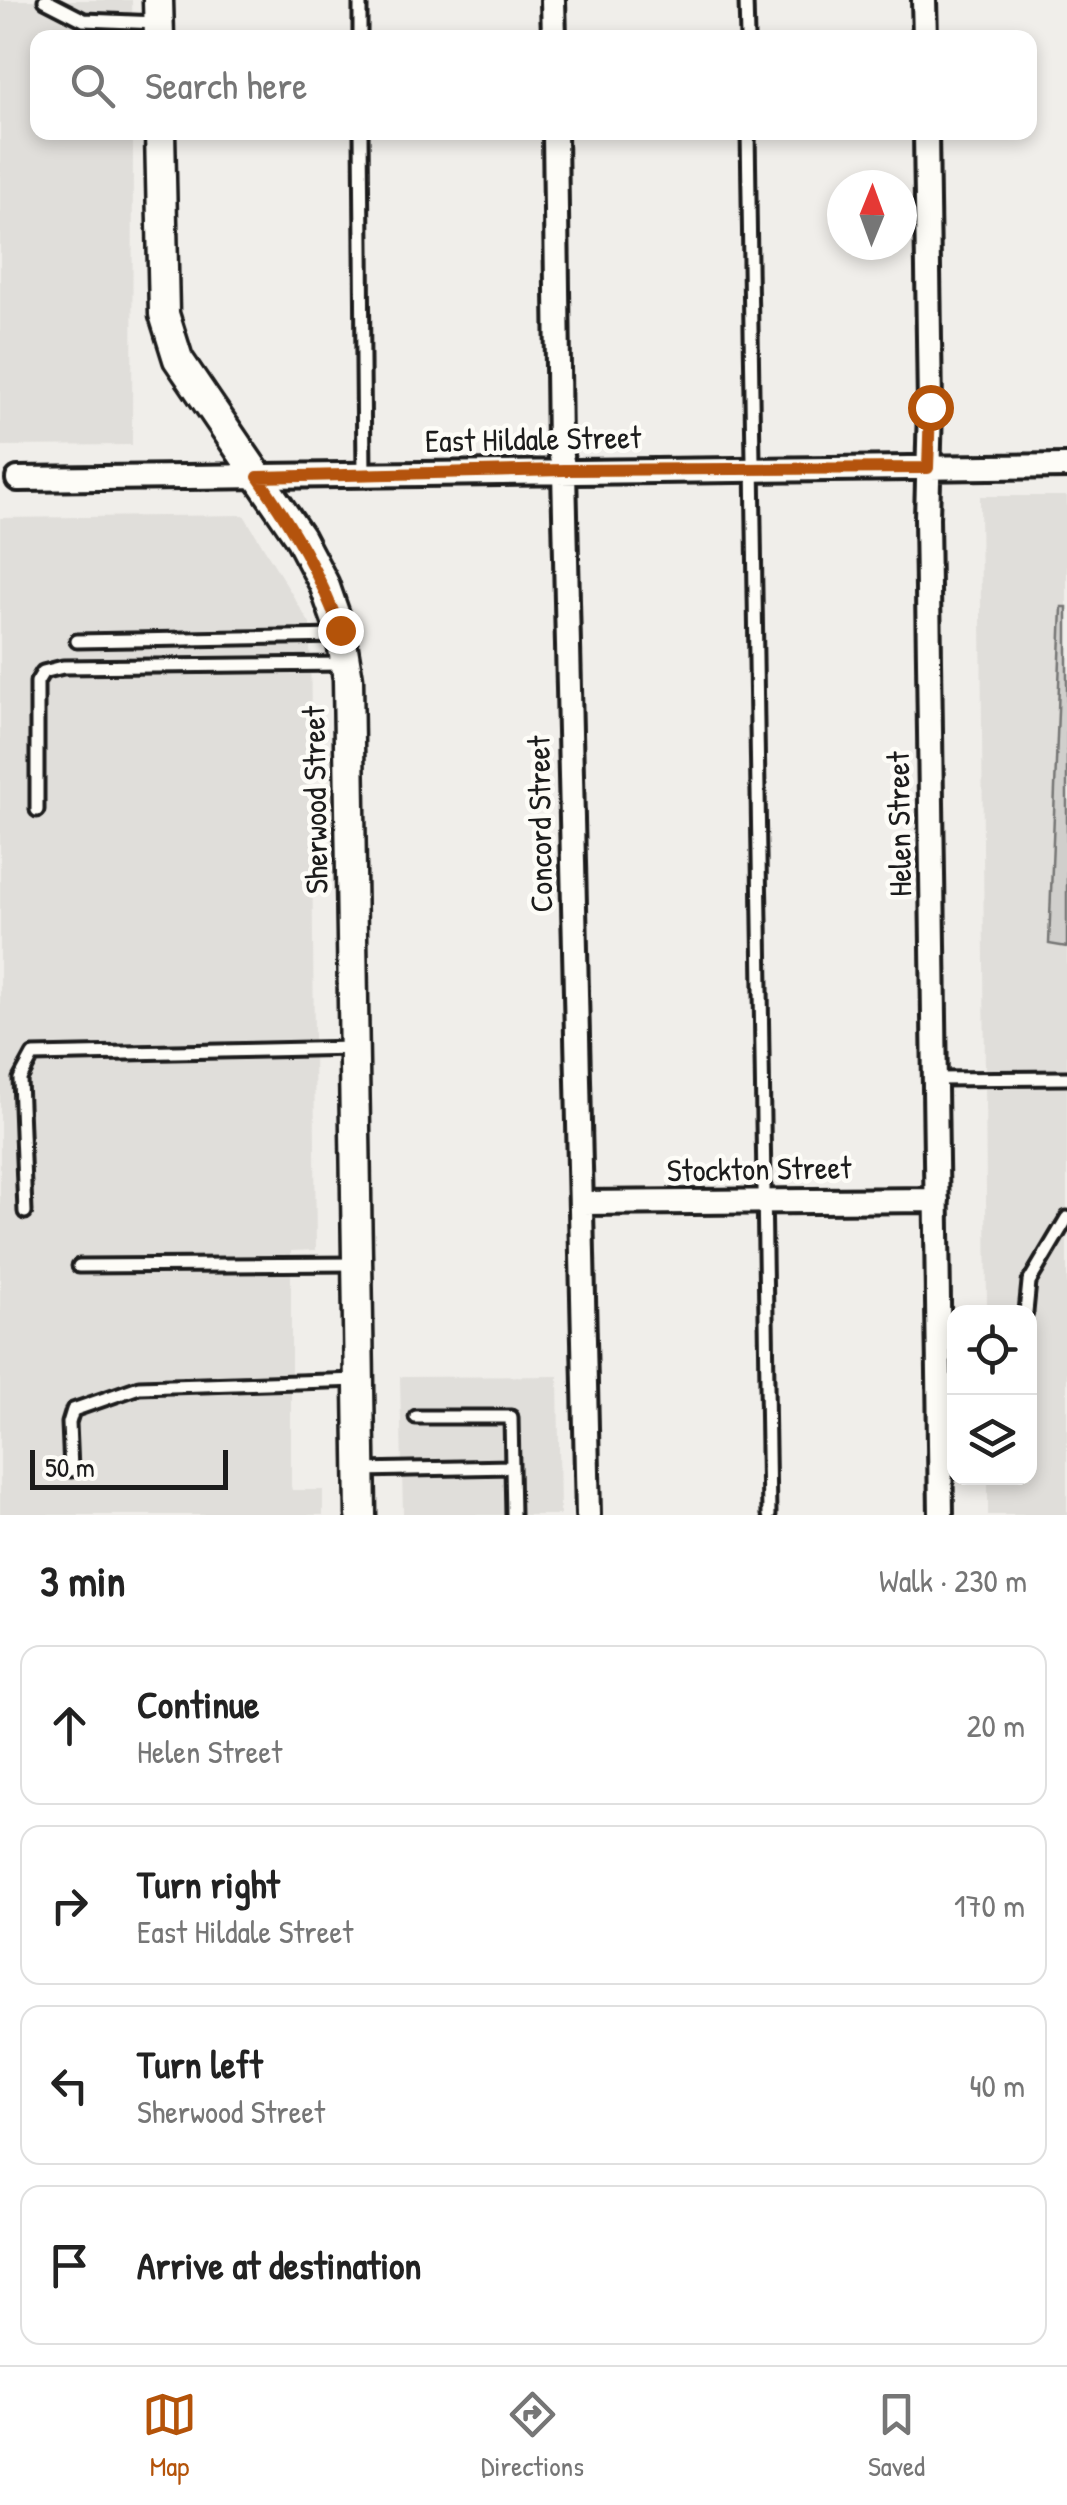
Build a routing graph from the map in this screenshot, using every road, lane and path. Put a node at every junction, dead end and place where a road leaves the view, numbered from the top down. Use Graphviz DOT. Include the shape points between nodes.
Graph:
graph roads {
  1 [pos="46,0"];
  2 [pos="360,0"];
  3 [pos="553,0"];
  4 [pos="746,0"];
  5 [pos="924,0"];
  6 [pos="158,20"];
  7 [pos="360,30"];
  8 [pos="554,30"];
  9 [pos="746,30"];
  10 [pos="925,30"];
  11 [pos="160,140"];
  12 [pos="361,140"];
  13 [pos="555,140"];
  14 [pos="748,140"];
  15 [pos="926,140"];
  16 [pos="1067,466"];
  17 [pos="928,468"];
  18 [pos="564,470"];
  19 [pos="754,470"];
  20 [pos="364,475"];
  21 [pos="258,477"];
  22 [pos="9,479"];
  23 [pos="340,636"];
  24 [pos="76,641"];
  25 [pos="345,664"];
  26 [pos="37,810"];
  27 [pos="353,1048"];
  28 [pos="1067,1078"];
  29 [pos="936,1079"];
  30 [pos="937,1200"];
  31 [pos="763,1201"];
  32 [pos="582,1204"];
  33 [pos="26,1212"];
  34 [pos="1067,1218"];
  35 [pos="357,1264"];
  36 [pos="79,1266"];
  37 [pos="1027,1305"];
  38 [pos="358,1380"];
  39 [pos="416,1417"];
  40 [pos="512,1467"];
  41 [pos="71,1470"];
  42 [pos="360,1470"];
  43 [pos="361,1515"];
  44 [pos="512,1515"];
  45 [pos="588,1515"];
  46 [pos="769,1515"];
  47 [pos="941,1515"];
  1 -- 6 [label="lane" via="84,20"];
  2 -- 7 [label="lane"];
  3 -- 8 [label="street"];
  4 -- 9 [label="lane"];
  5 -- 10 [label="street"];
  11 -- 21 [label="street, Sherwood Street" via="170,340"];
  12 -- 20 [label="lane"];
  13 -- 18 [label="street, Concord Street"];
  14 -- 19 [label="lane"];
  15 -- 17 [label="street, Helen Street"];
  16 -- 17 [label="street, East Hildale Street"];
  17 -- 19 [label="street, East Hildale Street"];
  17 -- 29 [label="street, Helen Street"];
  18 -- 19 [label="street, East Hildale Street"];
  18 -- 20 [label="street, East Hildale Street"];
  18 -- 32 [label="street, Concord Street"];
  19 -- 31 [label="lane"];
  20 -- 21 [label="street, East Hildale Street"];
  21 -- 22 [label="street, East Hildale Street"];
  21 -- 23 [label="street, Sherwood Street" via="324,584"];
  23 -- 24 [label="lane"];
  23 -- 25 [label="street, Sherwood Street"];
  25 -- 26 [label="lane" via="43,672 37,682"];
  25 -- 27 [label="street, Sherwood Street"];
  27 -- 33 [label="lane" via="34,1056 20,1079"];
  27 -- 35 [label="street, Sherwood Street"];
  28 -- 29 [label="lane"];
  29 -- 30 [label="street, Helen Street"];
  30 -- 31 [label="street, Stockton Street"];
  30 -- 47 [label="street, Helen Street"];
  31 -- 32 [label="street, Stockton Street"];
  31 -- 46 [label="lane"];
  32 -- 45 [label="street, Concord Street"];
  34 -- 37 [label="lane" via="1029,1282"];
  35 -- 36 [label="lane"];
  35 -- 38 [label="street, Sherwood Street"];
  38 -- 41 [label="lane" via="139,1388 73,1410"];
  38 -- 42 [label="street, Sherwood Street"];
  39 -- 40 [label="lane" via="511,1417"];
  40 -- 42 [label="lane"];
  40 -- 44 [label="lane"];
  42 -- 43 [label="street, Sherwood Street"];
}
